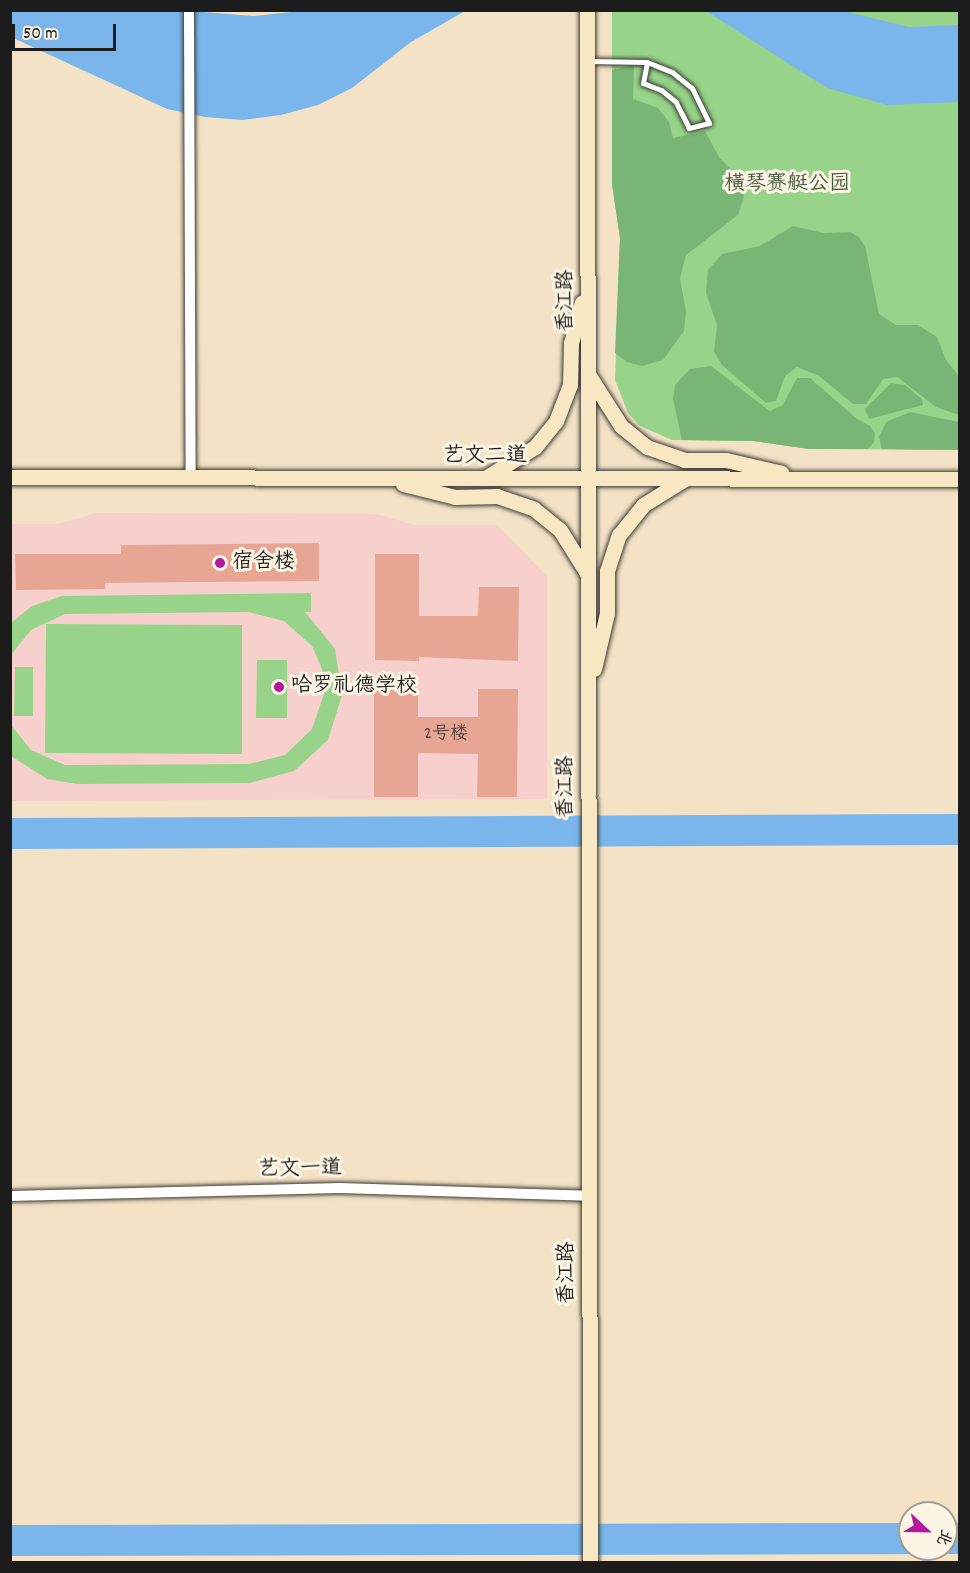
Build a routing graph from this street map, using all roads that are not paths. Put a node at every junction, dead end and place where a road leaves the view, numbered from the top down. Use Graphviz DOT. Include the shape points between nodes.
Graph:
graph roads {
  1 [pos="189,10"];
  2 [pos="587,10"];
  3 [pos="587,61"];
  4 [pos="647,62"];
  5 [pos="588,281"];
  6 [pos="588,373"];
  7 [pos="10,477"];
  8 [pos="191,477"];
  9 [pos="377,478"];
  10 [pos="484,478"];
  11 [pos="588,478"];
  12 [pos="685,479"];
  13 [pos="805,479"];
  14 [pos="960,479"];
  15 [pos="588,575"];
  16 [pos="588,692"];
  17 [pos="10,1196"];
  18 [pos="589,1196"];
  19 [pos="590,1563"];
  1 -- 8 [label="street"];
  2 -- 3 [label="main road, 香江路"];
  3 -- 4 [label="lane"];
  3 -- 5 [label="main road, 香江路"];
  4 -- 4 [label="lane" via="643,83 676,102 689,128 709,123 692,88 672,72"];
  5 -- 6 [label="main road, 香江路"];
  5 -- 10 [label="main road" via="571,343 570,384 556,421 535,447"];
  6 -- 11 [label="main road, 香江路"];
  6 -- 13 [label="main road" via="621,426 647,447 684,460 726,460"];
  7 -- 8 [label="main road, 艺文二道"];
  8 -- 9 [label="main road, 艺文二道"];
  9 -- 10 [label="main road, 艺文二道"];
  9 -- 15 [label="main road" via="455,497 497,496 524,505 560,530"];
  10 -- 11 [label="main road, 艺文二道"];
  11 -- 12 [label="main road, 艺文二道"];
  11 -- 15 [label="main road, 香江路"];
  12 -- 13 [label="main road, 艺文二道"];
  12 -- 16 [label="main road" via="643,506 615,544 607,571 607,613"];
  13 -- 14 [label="main road, 艺文二道"];
  15 -- 16 [label="main road, 香江路"];
  16 -- 18 [label="main road, 香江路"];
  17 -- 18 [label="street, 艺文一道" via="340,1188"];
  18 -- 19 [label="main road, 香江路"];
}
